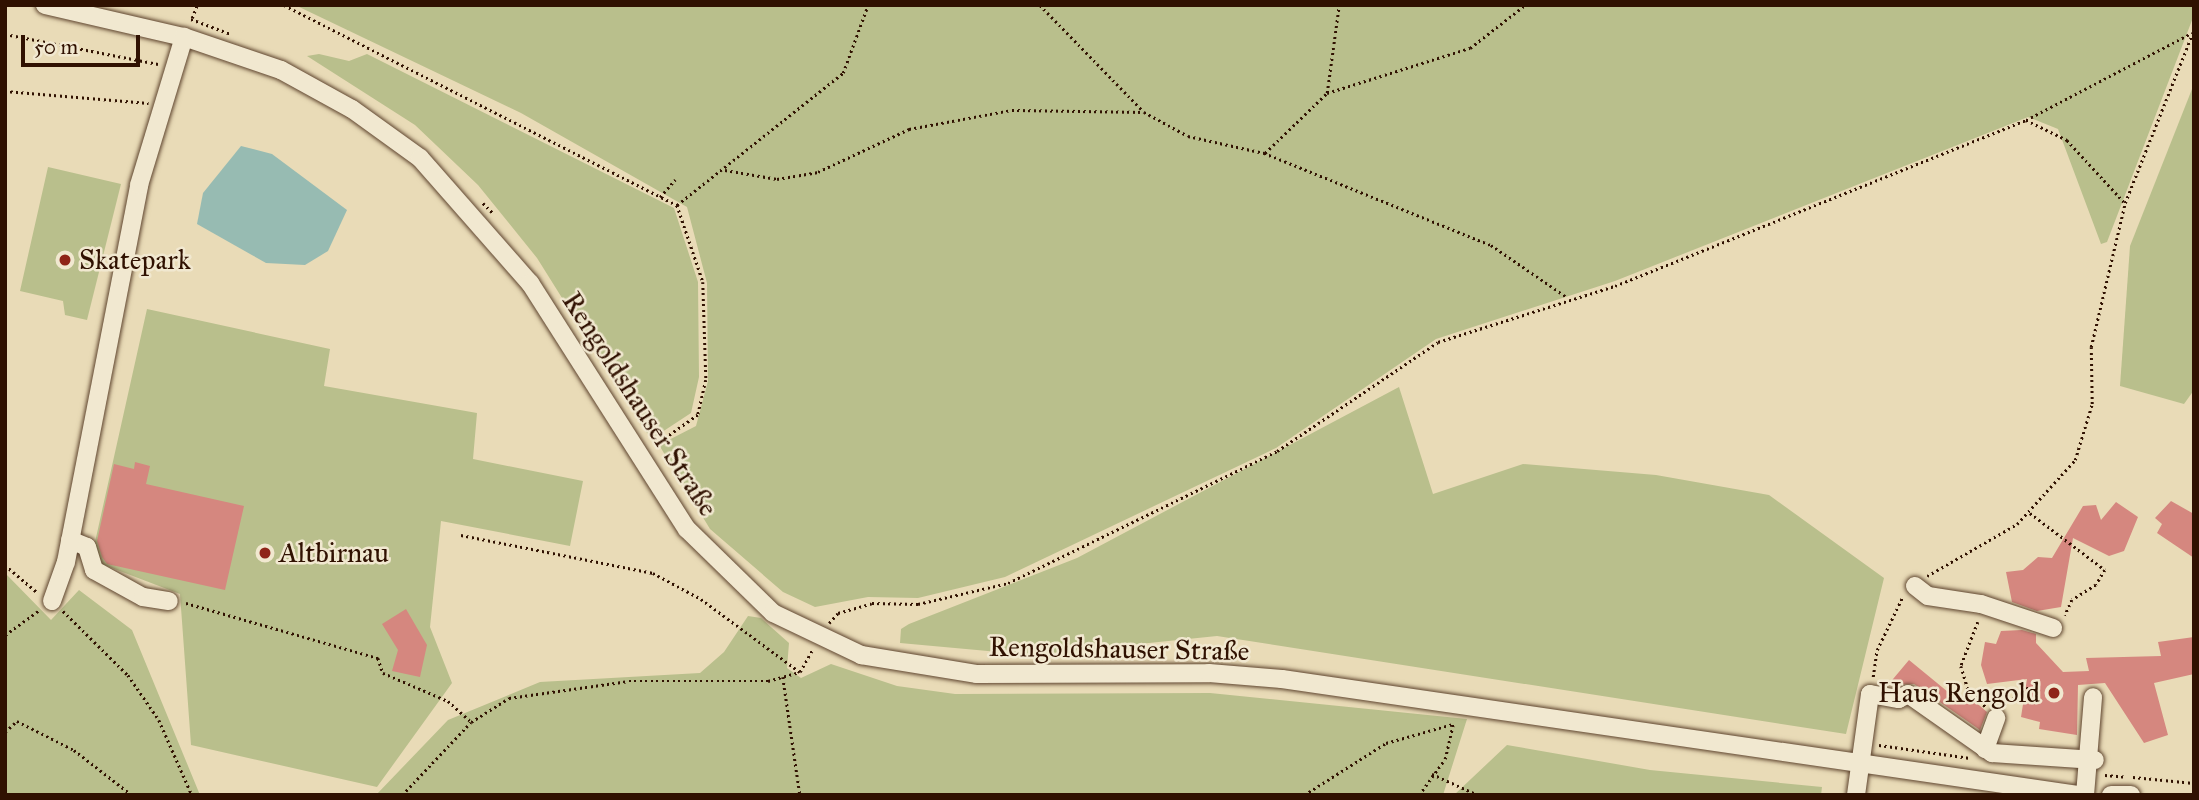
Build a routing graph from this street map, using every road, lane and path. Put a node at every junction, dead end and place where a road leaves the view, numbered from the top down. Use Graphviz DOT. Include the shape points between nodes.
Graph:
graph roads {
  1 [pos="45,5"];
  2 [pos="197,5"];
  3 [pos="284,5"];
  4 [pos="868,5"];
  5 [pos="1040,5"];
  6 [pos="1339,5"];
  7 [pos="1525,5"];
  8 [pos="191,19"];
  9 [pos="2193,31"];
  10 [pos="5,34"];
  11 [pos="184,37"];
  12 [pos="174,68"];
  13 [pos="5,91"];
  14 [pos="1327,93"];
  15 [pos="161,104"];
  16 [pos="1144,112"];
  17 [pos="2026,120"];
  18 [pos="1265,153"];
  19 [pos="725,170"];
  20 [pos="675,180"];
  21 [pos="660,197"];
  22 [pos="2124,203"];
  23 [pos="677,205"];
  24 [pos="1568,298"];
  25 [pos="649,449"];
  26 [pos="2030,513"];
  27 [pos="461,535"];
  28 [pos="70,540"];
  29 [pos="5,565"];
  30 [pos="1915,586"];
  31 [pos="52,601"];
  32 [pos="169,601"];
  33 [pos="1993,608"];
  34 [pos="2053,628"];
  35 [pos="823,632"];
  36 [pos="5,635"];
  37 [pos="800,672"];
  38 [pos="783,677"];
  39 [pos="2029,687"];
  40 [pos="1870,694"];
  41 [pos="2093,698"];
  42 [pos="1996,718"];
  43 [pos="2194,720"];
  44 [pos="471,722"];
  45 [pos="2194,728"];
  46 [pos="5,732"];
  47 [pos="1985,750"];
  48 [pos="1861,764"];
  49 [pos="2091,765"];
  50 [pos="1432,774"];
  51 [pos="2194,783"];
  52 [pos="132,795"];
  53 [pos="192,795"];
  54 [pos="402,795"];
  55 [pos="800,795"];
  56 [pos="1304,795"];
  57 [pos="1419,795"];
  58 [pos="1478,795"];
  59 [pos="1856,795"];
  60 [pos="2078,795"];
  61 [pos="2085,795"];
  62 [pos="2111,795"];
  63 [pos="2130,795"];
  1 -- 11 [label="street, Rengoldshauser Straße"];
  2 -- 8 [label="path"];
  3 -- 21 [label="path"];
  4 -- 19 [label="path" via="843,73"];
  5 -- 16 [label="path"];
  6 -- 14 [label="path"];
  7 -- 14 [label="path" via="1470,48"];
  9 -- 17 [label="path"];
  9 -- 22 [label="path"];
  10 -- 12 [label="path"];
  11 -- 12 [label="street"];
  11 -- 35 [label="street, Rengoldshauser Straße" via="281,70 420,158 530,282 687,529 773,613"];
  12 -- 15 [label="street"];
  13 -- 15 [label="path"];
  14 -- 18 [label="path"];
  15 -- 28 [label="street" via="139,185"];
  16 -- 18 [label="path" via="1188,136"];
  16 -- 19 [label="path" via="1012,110 909,129 818,172 776,179"];
  17 -- 22 [label="path" via="2067,140"];
  17 -- 24 [label="path" via="1615,286"];
  18 -- 24 [label="path" via="1491,245"];
  19 -- 23 [label="path"];
  20 -- 21 [label="path"];
  21 -- 23 [label="path"];
  22 -- 26 [label="path" via="2091,347 2092,404 2075,460"];
  23 -- 25 [label="path" via="704,282 706,380 698,415"];
  24 -- 35 [label="path" via="1438,342 1277,451 1008,583 918,604 872,603 838,613"];
  26 -- 30 [label="path"];
  26 -- 34 [label="path" via="2105,570"];
  27 -- 37 [label="path" via="653,573 701,599"];
  28 -- 31 [label="street"];
  28 -- 32 [label="street" via="86,547 94,570 143,597"];
  29 -- 31 [label="path"];
  30 -- 33 [label="street" via="1928,596"];
  30 -- 40 [label="path" via="1898,600 1877,650"];
  31 -- 36 [label="path"];
  31 -- 53 [label="path" via="128,675 159,720"];
  32 -- 44 [label="path" via="212,605 378,658 383,673 449,701"];
  33 -- 34 [label="street"];
  33 -- 42 [label="path" via="1966,640 1961,666 1968,689"];
  35 -- 37 [label="path"];
  35 -- 48 [label="street, Rengoldshauser Straße" via="909,668 1282,679"];
  37 -- 38 [label="path"];
  38 -- 44 [label="path" via="543,690 509,698"];
  38 -- 55 [label="path"];
  39 -- 42 [label="path" via="2009,697"];
  40 -- 47 [label="street" via="1899,699 1908,694"];
  40 -- 48 [label="street"];
  41 -- 49 [label="street"];
  42 -- 47 [label="street"];
  43 -- 45 [label="path"];
  44 -- 54 [label="path"];
  46 -- 52 [label="path" via="17,721 74,750"];
  47 -- 49 [label="street"];
  48 -- 59 [label="street"];
  48 -- 60 [label="street, Rengoldshauser Straße"];
  49 -- 51 [label="path"];
  49 -- 61 [label="street"];
  50 -- 56 [label="path" via="1444,759 1453,724 1386,743"];
  50 -- 57 [label="path"];
  50 -- 58 [label="path"];
  62 -- 63 [label="street"];
}
